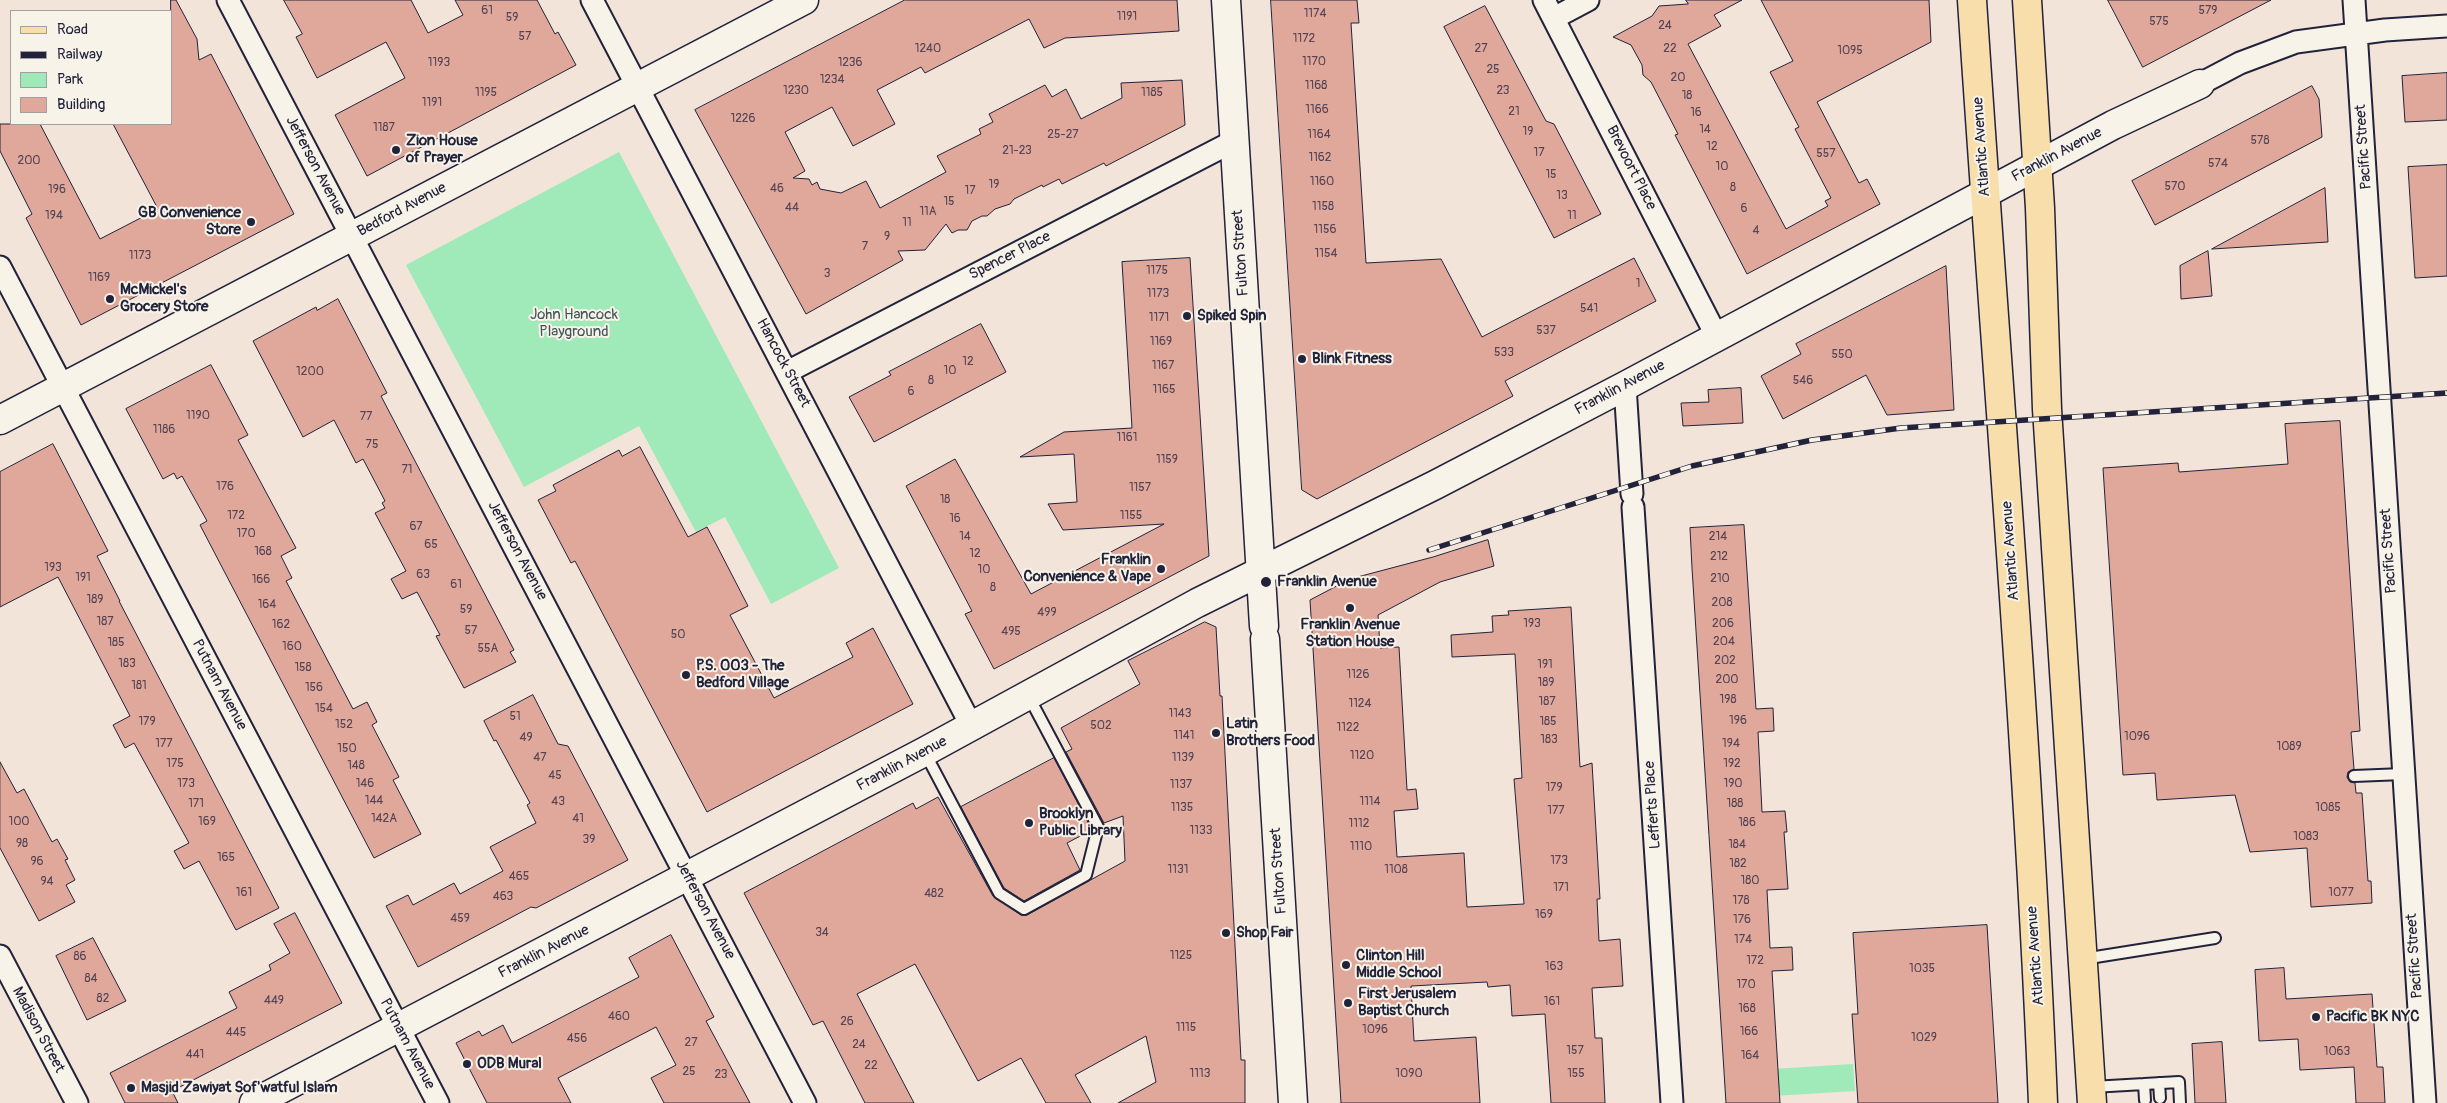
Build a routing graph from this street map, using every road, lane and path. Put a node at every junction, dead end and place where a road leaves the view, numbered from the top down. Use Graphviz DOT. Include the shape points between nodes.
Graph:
graph roads {
  1 [pos="228,0"];
  2 [pos="592,0"];
  3 [pos="804,0"];
  4 [pos="1226,0"];
  5 [pos="1588,0"];
  6 [pos="1972,0"];
  7 [pos="2026,0"];
  8 [pos="2354,0"];
  9 [pos="1549,9"];
  10 [pos="2447,26"];
  11 [pos="2356,34"];
  12 [pos="2200,84"];
  13 [pos="638,86"];
  14 [pos="1234,141"];
  15 [pos="2037,166"];
  16 [pos="1985,194"];
  17 [pos="352,236"];
  18 [pos="0,267"];
  19 [pos="1717,337"];
  20 [pos="787,372"];
  21 [pos="1625,386"];
  22 [pos="63,387"];
  23 [pos="0,420"];
  24 [pos="1260,572"];
  25 [pos="1029,696"];
  26 [pos="972,727"];
  27 [pos="924,752"];
  28 [pos="2403,774"];
  29 [pos="2354,776"];
  30 [pos="687,877"];
  31 [pos="2215,938"];
  32 [pos="0,956"];
  33 [pos="2082,959"];
  34 [pos="399,1027"];
  35 [pos="2159,1083"];
  36 [pos="2144,1084"];
  37 [pos="2092,1095"];
  38 [pos="2160,1098"];
  39 [pos="2145,1100"];
  40 [pos="76,1103"];
  41 [pos="254,1103"];
  42 [pos="438,1103"];
  43 [pos="805,1103"];
  44 [pos="1294,1103"];
  45 [pos="1672,1103"];
  46 [pos="2043,1103"];
  47 [pos="2180,1103"];
  48 [pos="2424,1103"];
  1 -- 17 [label="street, Jefferson Avenue"];
  2 -- 13 [label="street, Hancock Street"];
  3 -- 13 [label="street, Bedford Avenue"];
  4 -- 14 [label="street, Fulton Street"];
  5 -- 9 [label="street"];
  6 -- 16 [label="main road, Atlantic Avenue"];
  7 -- 15 [label="main road"];
  8 -- 11 [label="street, Pacific Street"];
  9 -- 19 [label="street, Brevoort Place"];
  10 -- 11 [label="street, Franklin Avenue"];
  11 -- 12 [label="street, Franklin Avenue" via="2296,42 2240,62"];
  11 -- 28 [label="street, Pacific Street"];
  12 -- 15 [label="street, Franklin Avenue" via="2154,104"];
  13 -- 17 [label="street, Bedford Avenue"];
  13 -- 20 [label="street, Hancock Street"];
  14 -- 20 [label="street, Spencer Place"];
  14 -- 24 [label="street, Fulton Street"];
  15 -- 16 [label="street, Franklin Avenue"];
  15 -- 33 [label="main road" via="2047,409"];
  16 -- 19 [label="street, Franklin Avenue"];
  16 -- 46 [label="main road, Atlantic Avenue" via="2004,442"];
  17 -- 22 [label="street, Bedford Avenue"];
  17 -- 30 [label="street, Jefferson Avenue"];
  18 -- 22 [label="street, Putnam Avenue"];
  19 -- 21 [label="street, Franklin Avenue"];
  20 -- 26 [label="street, Hancock Street"];
  21 -- 24 [label="street, Franklin Avenue"];
  21 -- 45 [label="street, Lefferts Place"];
  22 -- 23 [label="street, Bedford Avenue"];
  22 -- 34 [label="street, Putnam Avenue"];
  24 -- 25 [label="street, Franklin Avenue"];
  24 -- 44 [label="street, Fulton Street"];
  25 -- 26 [label="street, Franklin Avenue"];
  25 -- 27 [label="lane" via="1098,827 1086,875 1024,908 999,893"];
  26 -- 27 [label="street, Franklin Avenue"];
  27 -- 30 [label="street, Franklin Avenue"];
  28 -- 29 [label="lane"];
  28 -- 48 [label="street, Pacific Street"];
  30 -- 34 [label="street, Franklin Avenue"];
  30 -- 43 [label="street, Jefferson Avenue"];
  31 -- 33 [label="lane"];
  32 -- 40 [label="street, Madison Street"];
  33 -- 37 [label="main road"];
  34 -- 41 [label="street, Franklin Avenue"];
  34 -- 42 [label="street, Putnam Avenue"];
  35 -- 36 [label="lane"];
  35 -- 38 [label="lane"];
  35 -- 47 [label="lane" via="2179,1082"];
  36 -- 37 [label="lane"];
  36 -- 39 [label="lane"];
}
